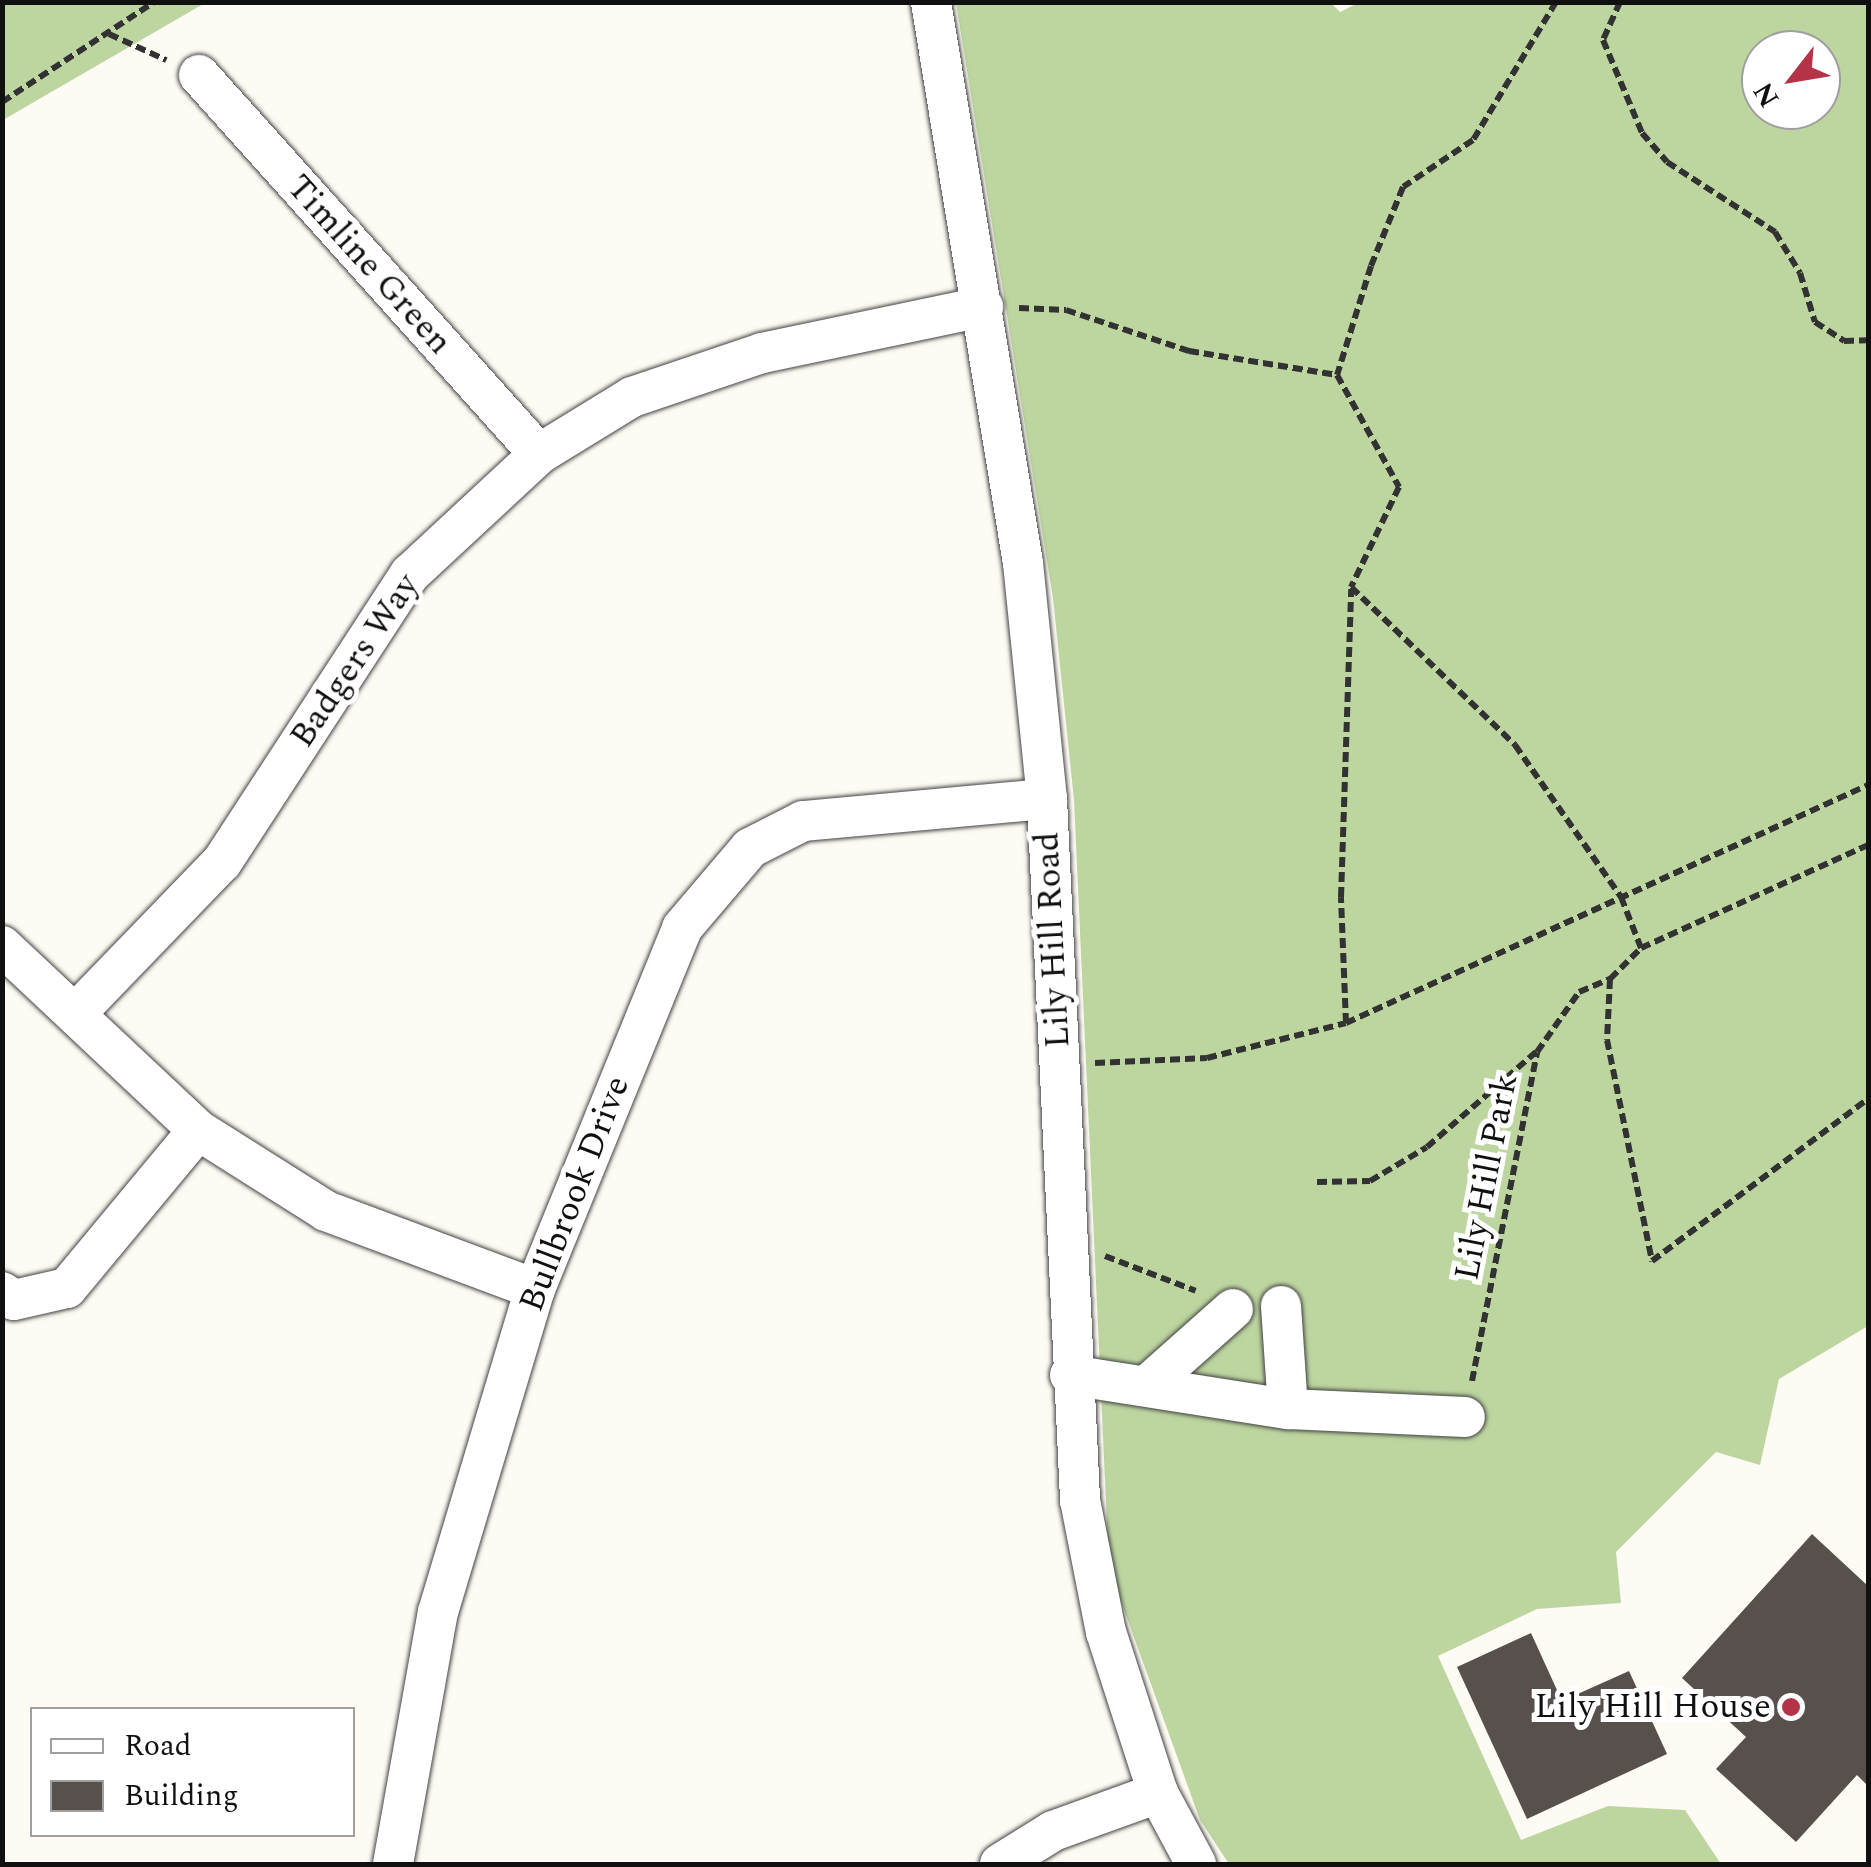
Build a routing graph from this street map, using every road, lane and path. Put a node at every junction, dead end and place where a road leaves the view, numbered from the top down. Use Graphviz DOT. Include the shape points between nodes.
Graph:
graph roads {
  1 [pos="154,2"];
  2 [pos="931,2"];
  3 [pos="1556,2"];
  4 [pos="1620,2"];
  5 [pos="109,34"];
  6 [pos="198,75"];
  7 [pos="2,102"];
  8 [pos="983,307"];
  9 [pos="1868,340"];
  10 [pos="1337,376"];
  11 [pos="538,454"];
  12 [pos="1351,588"];
  13 [pos="1868,785"];
  14 [pos="1047,799"];
  15 [pos="1868,845"];
  16 [pos="1621,898"];
  17 [pos="2,946"];
  18 [pos="1641,948"];
  19 [pos="1610,978"];
  20 [pos="76,1012"];
  21 [pos="1346,1023"];
  22 [pos="1537,1052"];
  23 [pos="1059,1064"];
  24 [pos="1868,1098"];
  25 [pos="198,1130"];
  26 [pos="1317,1182"];
  27 [pos="1098,1253"];
  28 [pos="535,1288"];
  29 [pos="2,1292"];
  30 [pos="1281,1306"];
  31 [pos="1234,1309"];
  32 [pos="1070,1375"];
  33 [pos="1150,1383"];
  34 [pos="1288,1409"];
  35 [pos="1465,1417"];
  36 [pos="1158,1794"];
  37 [pos="394,1864"];
  38 [pos="1000,1864"];
  39 [pos="1196,1864"];
  1 -- 5 [label="path"];
  2 -- 8 [label="street, Lily Hill Road"];
  3 -- 10 [label="path" via="1473,140 1402,187"];
  4 -- 9 [label="path" via="1603,40 1642,133 1667,162 1775,232 1800,274 1814,322 1844,342"];
  5 -- 6 [label="path"];
  5 -- 7 [label="path"];
  6 -- 11 [label="street, Timline Green"];
  8 -- 10 [label="path" via="1066,310 1189,351"];
  8 -- 11 [label="street, Badgers Way" via="762,354 632,397"];
  8 -- 14 [label="street, Lily Hill Road" via="1023,563"];
  10 -- 12 [label="path" via="1399,487"];
  11 -- 20 [label="street, Badgers Way" via="410,574 222,862"];
  12 -- 16 [label="path" via="1515,745"];
  12 -- 21 [label="path" via="1341,897"];
  13 -- 16 [label="path"];
  14 -- 23 [label="street, Lily Hill Road"];
  14 -- 28 [label="street, Bullbrook Drive" via="803,822 750,848 682,928"];
  15 -- 18 [label="path, Lily Hill Park"];
  16 -- 18 [label="path"];
  16 -- 21 [label="path"];
  17 -- 20 [label="street"];
  18 -- 19 [label="path, Lily Hill Park"];
  19 -- 22 [label="path, Lily Hill Park" via="1579,992"];
  19 -- 24 [label="path" via="1606,1040 1652,1261"];
  20 -- 25 [label="street"];
  21 -- 23 [label="path" via="1207,1058"];
  22 -- 26 [label="path" via="1370,1181"];
  22 -- 35 [label="path, Lily Hill Park"];
  23 -- 32 [label="street, Lily Hill Road"];
  25 -- 28 [label="street" via="326,1210"];
  25 -- 29 [label="street" via="67,1288 14,1300"];
  27 -- 31 [label="path"];
  28 -- 37 [label="street, Bullbrook Drive" via="438,1612"];
  30 -- 34 [label="street"];
  31 -- 33 [label="street"];
  32 -- 33 [label="street"];
  32 -- 36 [label="street, Lily Hill Road" via="1090,1569"];
  33 -- 34 [label="street"];
  34 -- 35 [label="street"];
  36 -- 38 [label="street" via="1053,1831"];
  36 -- 39 [label="street, Lily Hill Road"];
}
